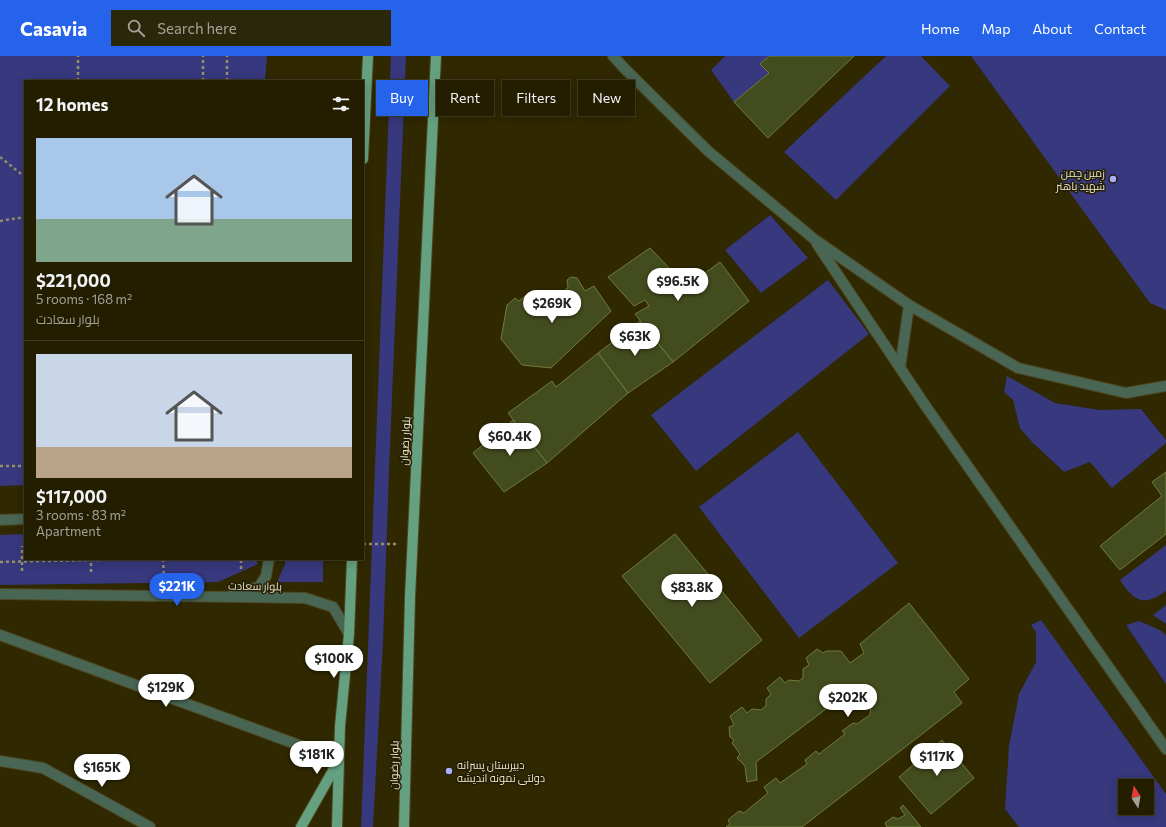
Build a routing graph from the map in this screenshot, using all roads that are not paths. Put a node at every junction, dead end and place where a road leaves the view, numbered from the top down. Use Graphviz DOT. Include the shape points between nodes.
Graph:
graph roads {
  1 [pos="368,56"];
  2 [pos="436,56"];
  3 [pos="613,56"];
  4 [pos="364,139"];
  5 [pos="814,239"];
  6 [pos="909,305"];
  7 [pos="900,368"];
  8 [pos="1166,386"];
  9 [pos="24,519"];
  10 [pos="0,520"];
  11 [pos="269,560"];
  12 [pos="352,560"];
  13 [pos="0,594"];
  14 [pos="224,597"];
  15 [pos="349,634"];
  16 [pos="0,635"];
  17 [pos="340,726"];
  18 [pos="1166,749"];
  19 [pos="339,760"];
  20 [pos="0,761"];
  21 [pos="150,827"];
  22 [pos="301,827"];
  23 [pos="337,827"];
  24 [pos="404,827"];
  1 -- 4 [label="main road"];
  2 -- 24 [label="main road, بلوار رضوان" via="412,545"];
  3 -- 5 [label="street" via="708,151"];
  5 -- 6 [label="street"];
  5 -- 7 [label="street"];
  6 -- 7 [label="street"];
  6 -- 8 [label="street" via="1018,368 1126,393"];
  7 -- 18 [label="street"];
  9 -- 10 [label="street"];
  11 -- 14 [label="street" via="266,576 259,587"];
  12 -- 15 [label="main road"];
  13 -- 14 [label="street, بلوار سعادت"];
  14 -- 15 [label="street, بلوار سعادت" via="305,598 332,607"];
  15 -- 17 [label="main road"];
  16 -- 19 [label="street"];
  17 -- 19 [label="main road"];
  17 -- 23 [label="main road"];
  19 -- 22 [label="main road"];
  20 -- 21 [label="street" via="43,768"];
}
